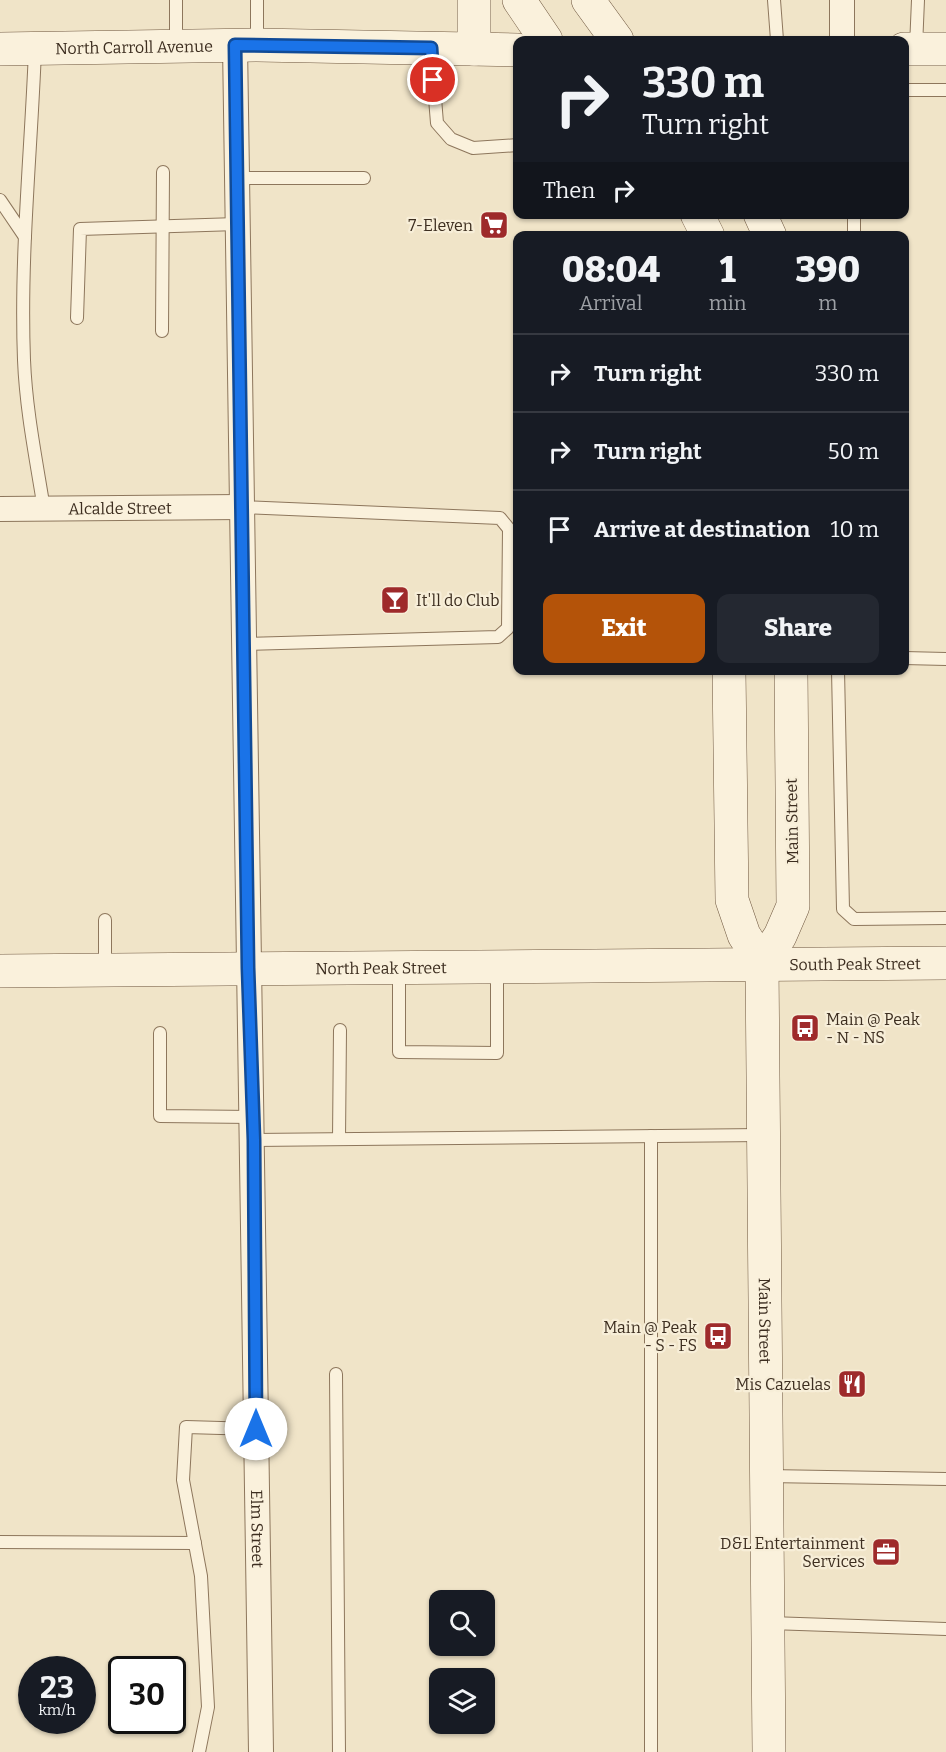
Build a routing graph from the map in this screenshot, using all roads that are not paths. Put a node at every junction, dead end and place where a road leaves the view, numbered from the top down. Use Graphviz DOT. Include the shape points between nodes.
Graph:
graph roads {
  1 [pos="176,0"];
  2 [pos="257,0"];
  3 [pos="474,0"];
  4 [pos="519,0"];
  5 [pos="588,0"];
  6 [pos="774,0"];
  7 [pos="842,0"];
  8 [pos="918,0"];
  9 [pos="543,36"];
  10 [pos="614,36"];
  11 [pos="777,36"];
  12 [pos="842,36"];
  13 [pos="246,45"];
  14 [pos="176,47"];
  15 [pos="34,48"];
  16 [pos="431,48"];
  17 [pos="0,49"];
  18 [pos="474,49"];
  19 [pos="922,49"];
  20 [pos="513,50"];
  21 [pos="909,90"];
  22 [pos="946,90"];
  23 [pos="513,145"];
  24 [pos="163,172"];
  25 [pos="236,178"];
  26 [pos="364,178"];
  27 [pos="0,200"];
  28 [pos="237,224"];
  29 [pos="163,226"];
  30 [pos="25,237"];
  31 [pos="77,318"];
  32 [pos="162,331"];
  33 [pos="241,507"];
  34 [pos="0,509"];
  35 [pos="44,509"];
  36 [pos="244,644"];
  37 [pos="909,658"];
  38 [pos="946,659"];
  39 [pos="729,675"];
  40 [pos="791,675"];
  41 [pos="838,675"];
  42 [pos="946,918"];
  43 [pos="105,921"];
  44 [pos="762,963"];
  45 [pos="946,963"];
  46 [pos="497,966"];
  47 [pos="399,967"];
  48 [pos="248,968"];
  49 [pos="105,970"];
  50 [pos="0,971"];
  51 [pos="340,1030"];
  52 [pos="160,1033"];
  53 [pos="253,1128"];
  54 [pos="764,1135"];
  55 [pos="651,1136"];
  56 [pos="339,1139"];
  57 [pos="336,1374"];
  58 [pos="256,1429"];
  59 [pos="767,1476"];
  60 [pos="946,1479"];
  61 [pos="0,1542"];
  62 [pos="195,1543"];
  63 [pos="768,1623"];
  64 [pos="946,1629"];
  65 [pos="199,1752"];
  66 [pos="261,1752"];
  67 [pos="339,1752"];
  68 [pos="651,1752"];
  69 [pos="769,1752"];
  1 -- 14 [label="lane"];
  2 -- 13 [label="lane"];
  3 -- 18 [label="main road"];
  4 -- 9 [label="main road"];
  5 -- 10 [label="main road"];
  6 -- 11 [label="lane"];
  7 -- 12 [label="street"];
  8 -- 19 [label="lane"];
  13 -- 14 [label="main road, North Carroll Avenue"];
  13 -- 16 [label="main road, North Carroll Avenue"];
  13 -- 25 [label="street, Elm Street"];
  14 -- 15 [label="main road, North Carroll Avenue"];
  15 -- 17 [label="main road, North Carroll Avenue"];
  15 -- 30 [label="lane"];
  16 -- 18 [label="main road, North Carroll Avenue"];
  16 -- 23 [label="lane" via="436,123 451,139 473,148"];
  18 -- 20 [label="main road, North Carroll Avenue"];
  21 -- 22 [label="lane"];
  24 -- 29 [label="lane"];
  25 -- 26 [label="lane"];
  25 -- 28 [label="street, Elm Street"];
  27 -- 30 [label="lane"];
  28 -- 29 [label="lane"];
  28 -- 33 [label="street, Elm Street"];
  29 -- 31 [label="lane" via="80,229"];
  29 -- 32 [label="lane"];
  30 -- 35 [label="lane" via="24,360 29,430"];
  33 -- 35 [label="street, Alcalde Street"];
  33 -- 36 [label="street, Elm Street"];
  33 -- 36 [label="lane" via="500,518 509,529 508,628 498,637"];
  34 -- 35 [label="street, Alcalde Street"];
  36 -- 48 [label="street, Elm Street"];
  37 -- 38 [label="lane"];
  39 -- 44 [label="main road" via="732,900 744,935"];
  40 -- 44 [label="main road, Main Street" via="793,906"];
  41 -- 42 [label="lane" via="843,909 854,919"];
  43 -- 49 [label="lane"];
  44 -- 45 [label="main road, South Peak Street"];
  44 -- 46 [label="main road, North Peak Street"];
  44 -- 54 [label="main road, Main Street"];
  46 -- 47 [label="main road, North Peak Street"];
  46 -- 47 [label="lane" via="497,1053 399,1052"];
  47 -- 48 [label="main road, North Peak Street"];
  48 -- 49 [label="main road, North Peak Street"];
  48 -- 53 [label="street, Elm Street"];
  49 -- 50 [label="main road, North Peak Street"];
  51 -- 56 [label="lane"];
  52 -- 53 [label="lane" via="160,1116"];
  53 -- 56 [label="lane"];
  53 -- 58 [label="street, Elm Street"];
  54 -- 55 [label="lane"];
  54 -- 59 [label="main road, Main Street"];
  55 -- 56 [label="lane"];
  55 -- 68 [label="lane"];
  57 -- 67 [label="lane"];
  58 -- 62 [label="lane" via="186,1427 183,1480"];
  58 -- 66 [label="street, Elm Street"];
  59 -- 60 [label="lane"];
  59 -- 63 [label="main road, Main Street"];
  61 -- 62 [label="lane"];
  62 -- 65 [label="lane" via="201,1576 208,1707"];
  63 -- 64 [label="lane"];
  63 -- 69 [label="main road, Main Street"];
}
